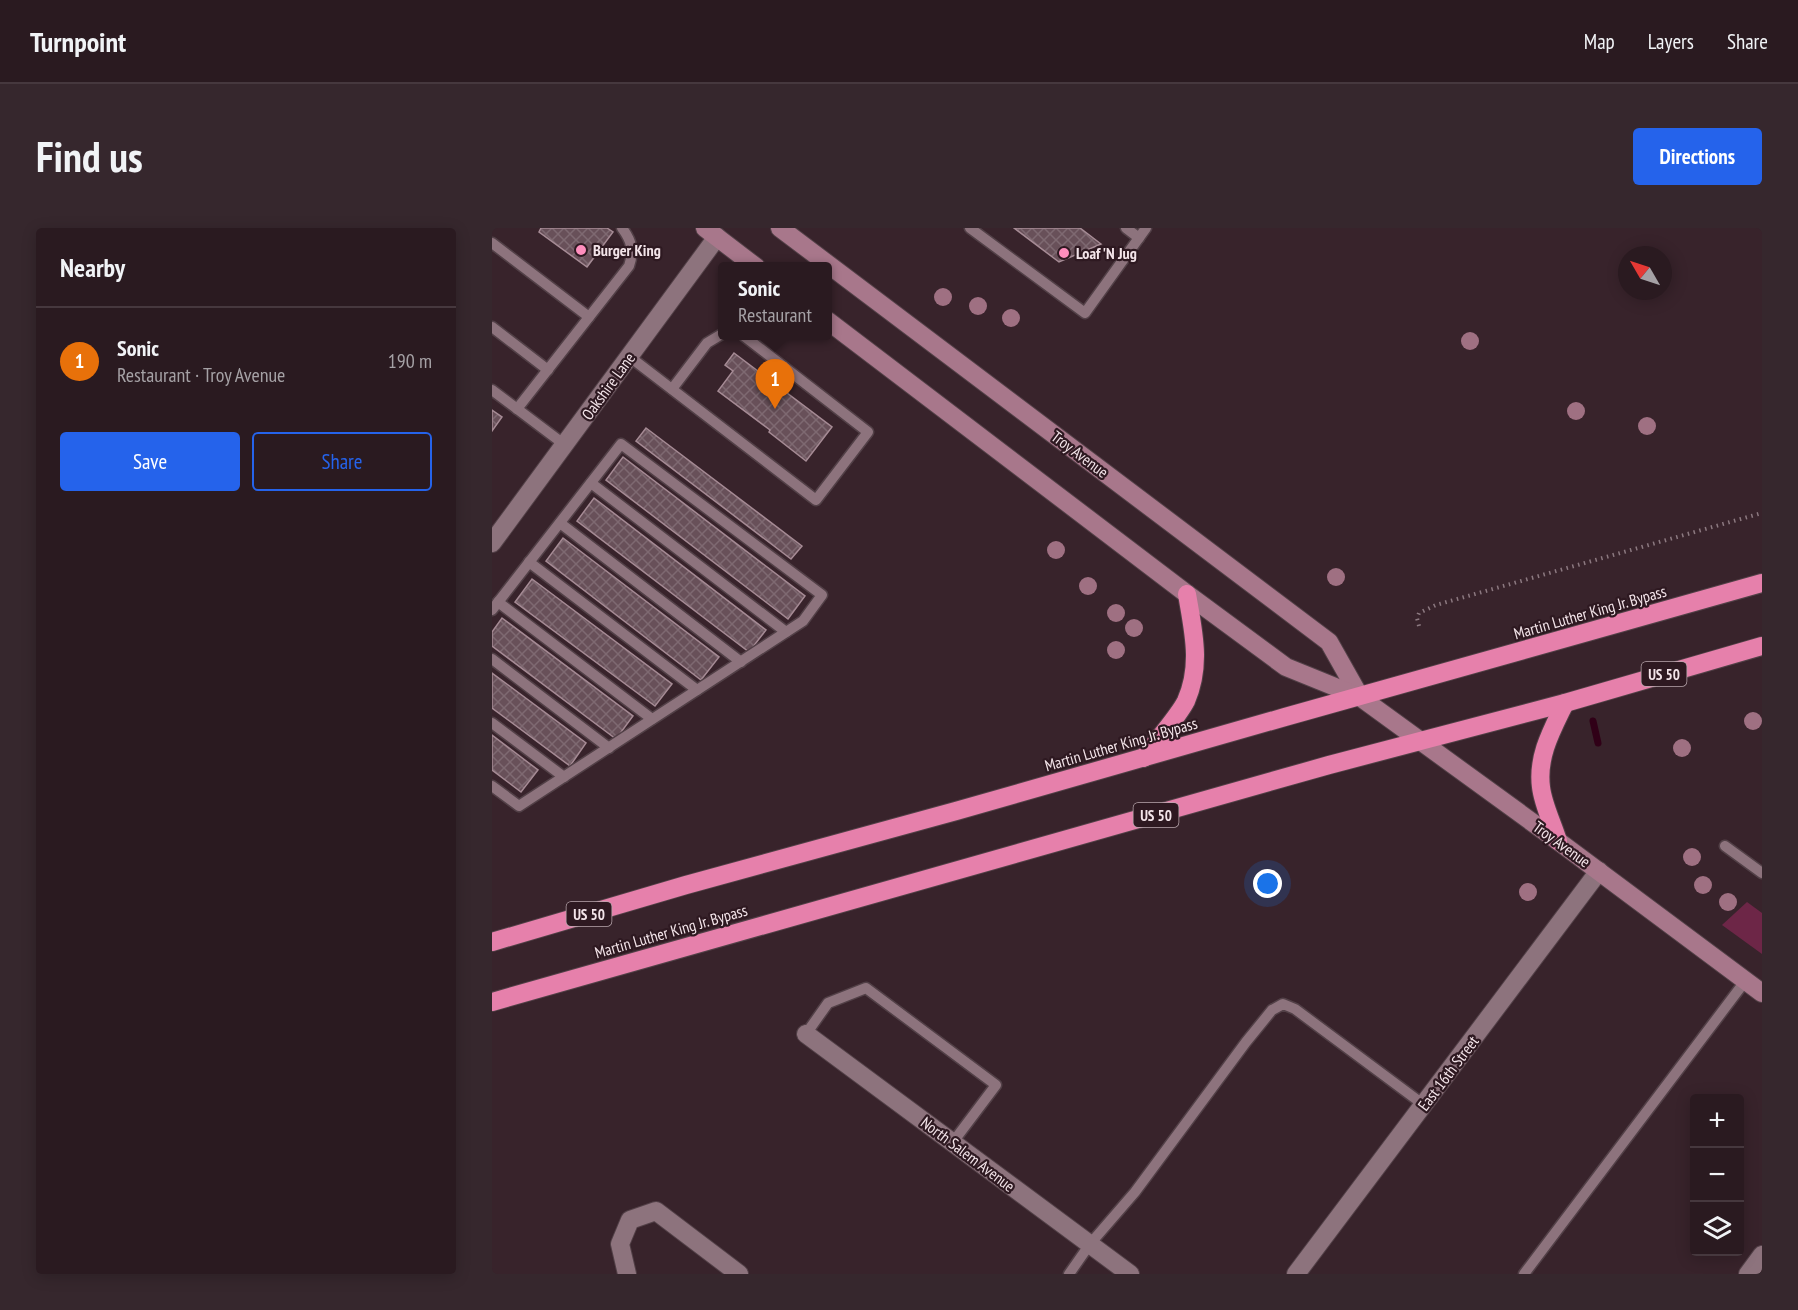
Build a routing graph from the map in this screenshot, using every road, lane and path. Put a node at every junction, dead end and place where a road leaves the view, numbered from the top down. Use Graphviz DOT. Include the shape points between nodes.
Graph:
graph roads {
  1 [pos="622,228"];
  2 [pos="780,228"];
  3 [pos="970,228"];
  4 [pos="1126,228"];
  5 [pos="1146,228"];
  6 [pos="715,231"];
  7 [pos="1139,238"];
  8 [pos="492,243"];
  9 [pos="750,262"];
  10 [pos="825,262"];
  11 [pos="832,267"];
  12 [pos="589,317"];
  13 [pos="832,324"];
  14 [pos="492,327"];
  15 [pos="718,337"];
  16 [pos="749,340"];
  17 [pos="630,357"];
  18 [pos="548,370"];
  19 [pos="672,389"];
  20 [pos="492,390"];
  21 [pos="517,409"];
  22 [pos="565,445"];
  23 [pos="591,483"];
  24 [pos="1762,513"];
  25 [pos="560,523"];
  26 [pos="492,543"];
  27 [pos="529,562"];
  28 [pos="1762,583"];
  29 [pos="1187,594"];
  30 [pos="495,606"];
  31 [pos="1419,626"];
  32 [pos="786,632"];
  33 [pos="1762,646"];
  34 [pos="492,659"];
  35 [pos="741,662"];
  36 [pos="697,690"];
  37 [pos="1360,697"];
  38 [pos="1565,703"];
  39 [pos="652,719"];
  40 [pos="492,723"];
  41 [pos="1421,741"];
  42 [pos="609,748"];
  43 [pos="1144,758"];
  44 [pos="564,777"];
  45 [pos="492,786"];
  46 [pos="1558,841"];
  47 [pos="1725,846"];
  48 [pos="1599,871"];
  49 [pos="1762,873"];
  50 [pos="492,942"];
  51 [pos="1746,980"];
  52 [pos="1762,993"];
  53 [pos="492,1002"];
  54 [pos="806,1034"];
  55 [pos="1424,1105"];
  56 [pos="953,1143"];
  57 [pos="1090,1244"];
  58 [pos="1762,1255"];
  59 [pos="627,1274"];
  60 [pos="739,1274"];
  61 [pos="1069,1274"];
  62 [pos="1130,1274"];
  63 [pos="1296,1274"];
  64 [pos="1524,1274"];
  65 [pos="1748,1274"];
  1 -- 12 [label="lane" via="632,242 629,266"];
  2 -- 10 [label="main road, Troy Avenue"];
  3 -- 7 [label="lane" via="1085,313"];
  4 -- 7 [label="lane"];
  5 -- 7 [label="lane"];
  6 -- 9 [label="main road"];
  6 -- 17 [label="street, Oakshire Lane"];
  8 -- 12 [label="lane"];
  11 -- 37 [label="main road, Troy Avenue" via="1329,642"];
  12 -- 18 [label="lane"];
  13 -- 29 [label="main road, Troy Avenue"];
  14 -- 18 [label="lane"];
  15 -- 19 [label="lane" via="707,343"];
  16 -- 19 [label="lane" via="868,432 816,500"];
  17 -- 19 [label="lane"];
  17 -- 22 [label="street, Oakshire Lane"];
  18 -- 21 [label="lane"];
  20 -- 21 [label="lane"];
  21 -- 22 [label="lane"];
  22 -- 26 [label="street, Oakshire Lane"];
  23 -- 25 [label="lane"];
  23 -- 32 [label="lane"];
  23 -- 32 [label="lane" via="621,444 822,595 802,621"];
  24 -- 31 [label="path" via="1436,605 1419,613"];
  25 -- 27 [label="lane"];
  25 -- 35 [label="lane"];
  27 -- 30 [label="lane"];
  27 -- 36 [label="lane"];
  28 -- 37 [label="highway, Martin Luther King Jr. Bypass / US 50"];
  29 -- 37 [label="main road, Troy Avenue" via="1286,667"];
  29 -- 43 [label="highway" via="1195,642 1194,674 1185,702"];
  30 -- 39 [label="lane"];
  32 -- 35 [label="lane"];
  33 -- 38 [label="highway, Martin Luther King Jr. Bypass / US 50"];
  34 -- 42 [label="lane"];
  35 -- 36 [label="lane"];
  36 -- 39 [label="lane"];
  37 -- 41 [label="main road, Troy Avenue"];
  37 -- 43 [label="highway, Martin Luther King Jr. Bypass / US 50"];
  38 -- 41 [label="highway, Martin Luther King Jr. Bypass / US 50"];
  38 -- 46 [label="highway" via="1542,757 1541,788"];
  39 -- 42 [label="lane"];
  40 -- 44 [label="lane"];
  41 -- 46 [label="main road, Troy Avenue"];
  41 -- 53 [label="highway, Martin Luther King Jr. Bypass / US 50"];
  42 -- 44 [label="lane"];
  43 -- 50 [label="highway, Martin Luther King Jr. Bypass / US 50"];
  44 -- 45 [label="lane" via="519,806"];
  46 -- 48 [label="main road, Troy Avenue"];
  47 -- 49 [label="lane"];
  48 -- 51 [label="main road, Troy Avenue"];
  48 -- 55 [label="street, East 16th Street"];
  51 -- 52 [label="main road, Troy Avenue"];
  51 -- 64 [label="lane"];
  54 -- 56 [label="street, North Salem Avenue"];
  54 -- 56 [label="lane" via="828,1003 866,988 996,1085"];
  55 -- 57 [label="lane" via="1283,1004 1272,1010 1135,1192"];
  55 -- 63 [label="street, East 16th Street"];
  56 -- 57 [label="street, North Salem Avenue"];
  57 -- 61 [label="lane"];
  57 -- 62 [label="street, North Salem Avenue"];
  58 -- 65 [label="street"];
  59 -- 60 [label="street" via="620,1244 630,1220 656,1211"];
}
